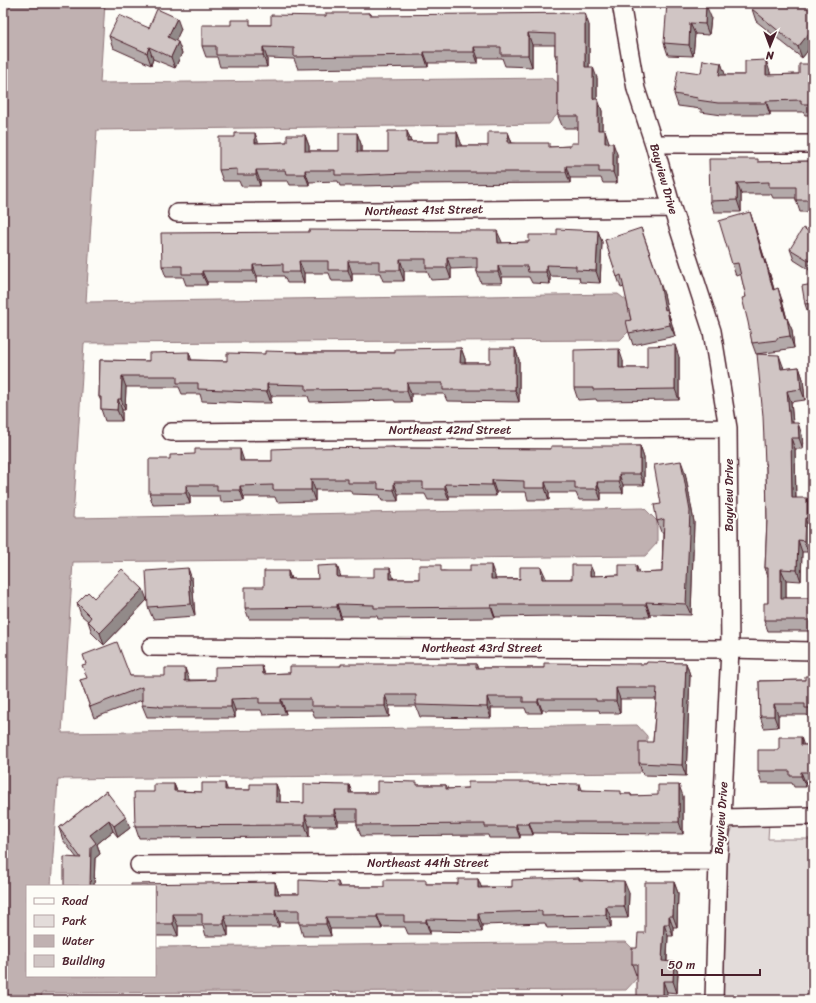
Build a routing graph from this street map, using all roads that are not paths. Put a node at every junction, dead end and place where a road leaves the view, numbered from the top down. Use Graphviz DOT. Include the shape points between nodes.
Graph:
graph roads {
  1 [pos="621,3"];
  2 [pos="654,144"];
  3 [pos="813,144"];
  4 [pos="672,208"];
  5 [pos="177,213"];
  6 [pos="728,428"];
  7 [pos="171,432"];
  8 [pos="151,647"];
  9 [pos="730,649"];
  10 [pos="813,651"];
  11 [pos="813,816"];
  12 [pos="722,818"];
  13 [pos="718,861"];
  14 [pos="138,865"];
  15 [pos="714,1000"];
  1 -- 2 [label="street, Bayview Drive" via="636,89"];
  2 -- 3 [label="street"];
  2 -- 4 [label="street, Bayview Drive"];
  4 -- 5 [label="street, Northeast 41st Street"];
  4 -- 6 [label="street, Bayview Drive" via="712,331"];
  6 -- 7 [label="street, Northeast 42nd Street"];
  6 -- 9 [label="street, Bayview Drive"];
  8 -- 9 [label="street, Northeast 43rd Street"];
  9 -- 10 [label="street, Northeast 43rd Street"];
  9 -- 12 [label="street, Bayview Drive"];
  11 -- 12 [label="street"];
  12 -- 13 [label="street, Bayview Drive"];
  13 -- 14 [label="street, Northeast 44th Street"];
  13 -- 15 [label="street, Bayview Drive"];
}
